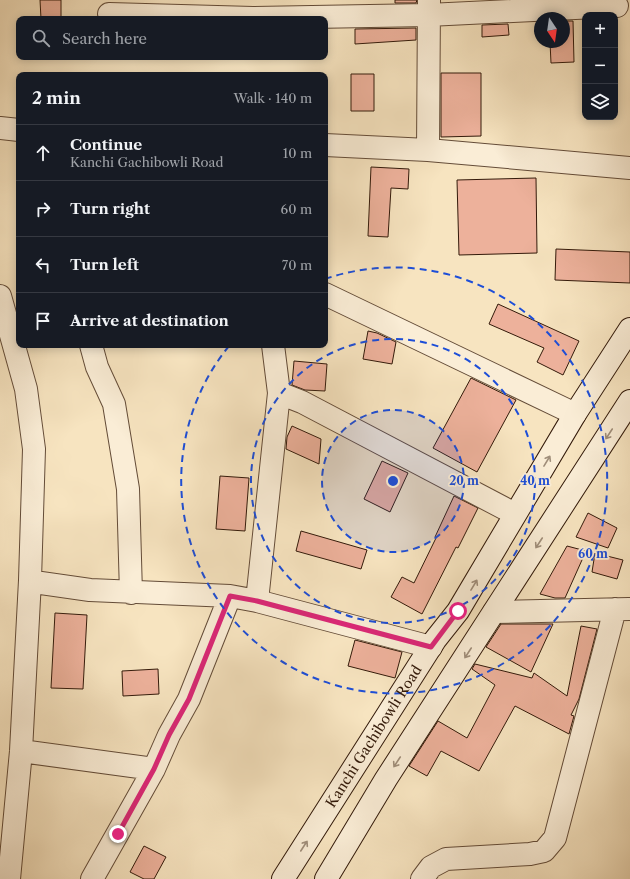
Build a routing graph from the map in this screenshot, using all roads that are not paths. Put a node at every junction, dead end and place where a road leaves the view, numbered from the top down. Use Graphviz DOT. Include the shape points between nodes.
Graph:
graph roads {
  1 [pos="617,6"];
  2 [pos="428,8"];
  3 [pos="109,14"];
  4 [pos="181,16"];
  5 [pos="288,16"];
  6 [pos="0,128"];
  7 [pos="16,130"];
  8 [pos="328,145"];
  9 [pos="428,150"];
  10 [pos="630,168"];
  11 [pos="328,295"];
  12 [pos="0,296"];
  13 [pos="630,329"];
  14 [pos="92,348"];
  15 [pos="273,348"];
  16 [pos="279,394"];
  17 [pos="630,401"];
  18 [pos="575,414"];
  19 [pos="516,514"];
  20 [pos="30,580"];
  21 [pos="131,593"];
  22 [pos="230,596"];
  23 [pos="257,601"];
  24 [pos="622,609"];
  25 [pos="494,612"];
  26 [pos="431,647"];
  27 [pos="22,751"];
  28 [pos="154,769"];
  29 [pos="9,879"];
  30 [pos="92,879"];
  31 [pos="283,879"];
  32 [pos="326,879"];
  33 [pos="422,879"];
  1 -- 2 [label="street"];
  2 -- 5 [label="street"];
  2 -- 9 [label="street"];
  3 -- 4 [label="street"];
  6 -- 7 [label="street"];
  8 -- 9 [label="street"];
  9 -- 10 [label="street"];
  11 -- 18 [label="street"];
  12 -- 20 [label="street" via="26,389 34,449"];
  13 -- 18 [label="street, Kanchi Gachibowli Road"];
  14 -- 21 [label="street" via="97,367 114,404 127,481"];
  15 -- 16 [label="street"];
  16 -- 19 [label="street" via="302,402"];
  16 -- 23 [label="street"];
  17 -- 25 [label="street, one-way"];
  19 -- 18 [label="street, Kanchi Gachibowli Road, one-way"];
  26 -- 19 [label="street, Kanchi Gachibowli Road, one-way" via="458,611"];
  20 -- 21 [label="street" via="90,590"];
  20 -- 27 [label="street"];
  21 -- 22 [label="street"];
  22 -- 23 [label="street"];
  22 -- 28 [label="street" via="189,699"];
  23 -- 26 [label="street"];
  24 -- 25 [label="street"];
  24 -- 33 [label="street" via="555,838 544,851 530,854 446,859 431,867"];
  25 -- 32 [label="street, one-way" via="386,779"];
  31 -- 26 [label="street, Kanchi Gachibowli Road, one-way"];
  27 -- 28 [label="street"];
  27 -- 29 [label="street"];
  28 -- 30 [label="street"];
}
